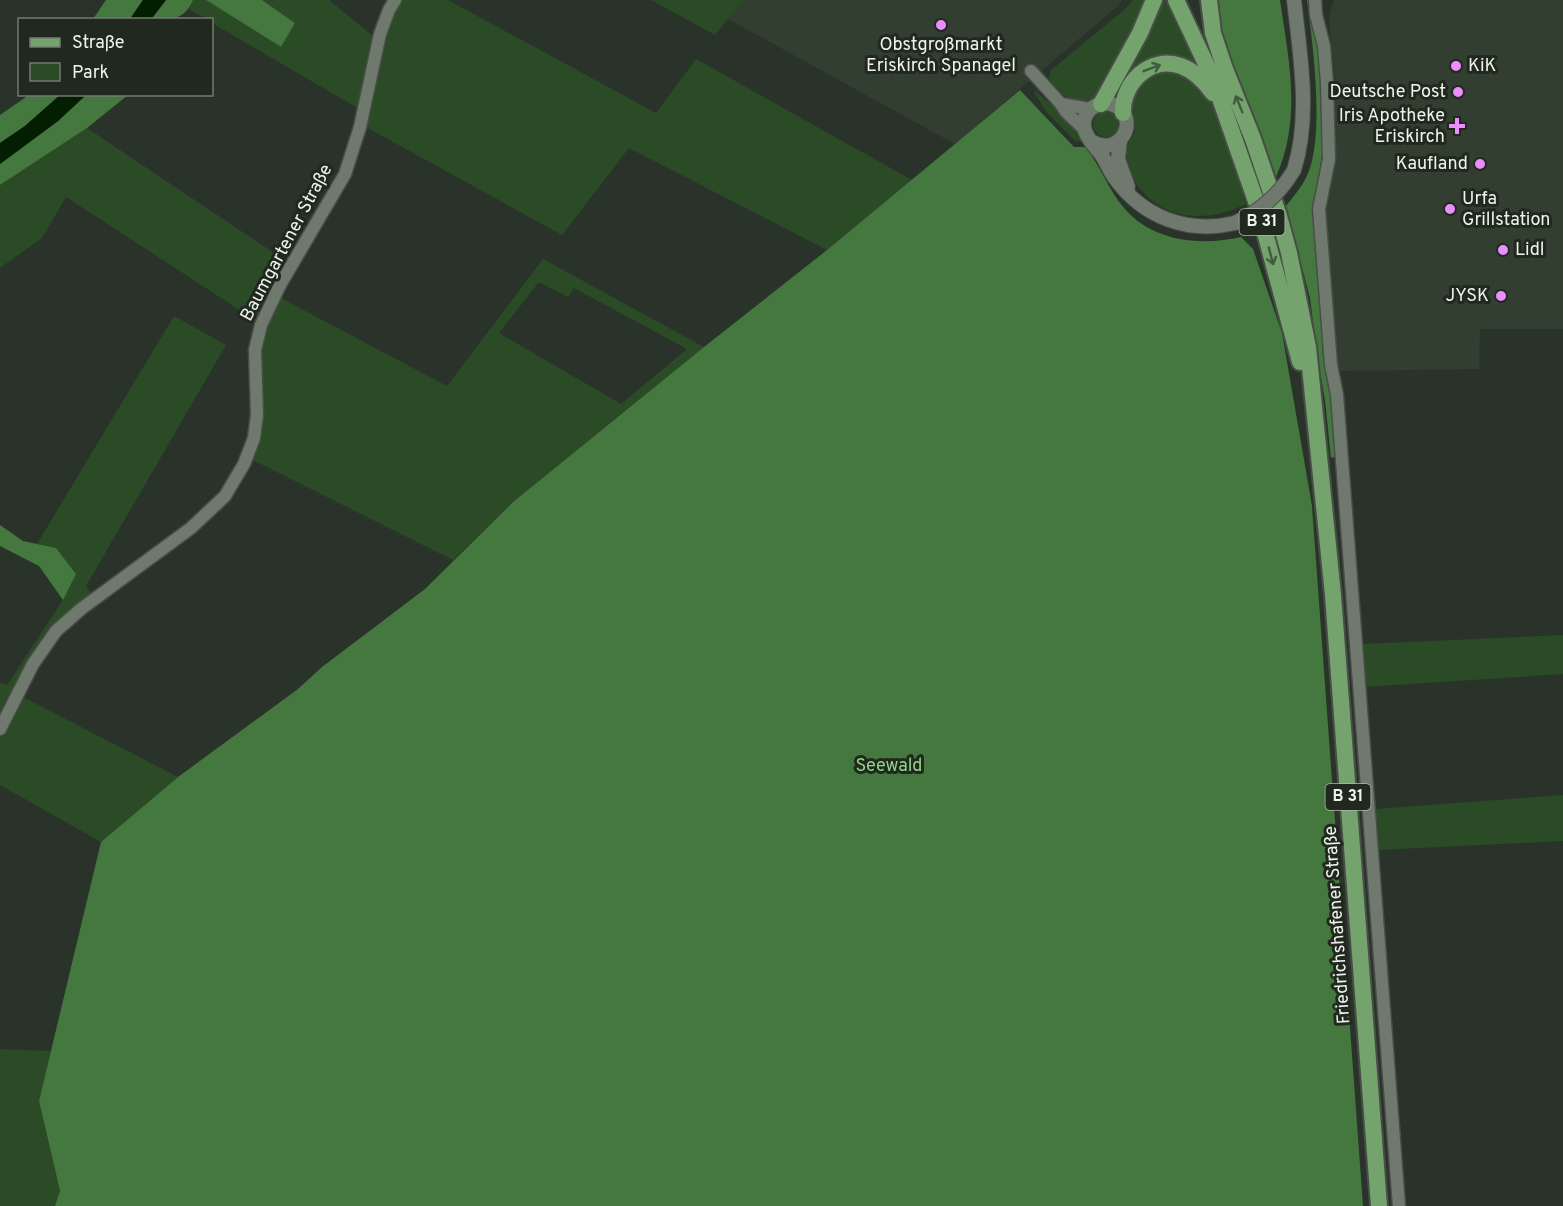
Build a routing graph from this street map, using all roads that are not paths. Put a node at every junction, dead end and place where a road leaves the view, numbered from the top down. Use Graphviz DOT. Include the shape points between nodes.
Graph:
graph roads {
  1 [pos="395,0"];
  2 [pos="1154,0"];
  3 [pos="1176,0"];
  4 [pos="1188,0"];
  5 [pos="1209,0"];
  6 [pos="1294,0"];
  7 [pos="1315,0"];
  8 [pos="1225,69"];
  9 [pos="1031,71"];
  10 [pos="1061,104"];
  11 [pos="1096,106"];
  12 [pos="1123,113"];
  13 [pos="1084,129"];
  14 [pos="1120,140"];
  15 [pos="1234,141"];
  16 [pos="1093,142"];
  17 [pos="1132,197"];
  18 [pos="1317,425"];
  19 [pos="0,729"];
  20 [pos="1379,1206"];
  21 [pos="1399,1206"];
  1 -- 19 [label="street, Baumgartener Straße" via="380,34 360,127 345,174 261,325 255,350 257,415 244,464 225,496 191,528 56,631 33,664"];
  2 -- 11 [label="main road" via="1140,33"];
  3 -- 15 [label="main road, B 31" via="1214,81"];
  4 -- 8 [label="main road, B 31"];
  5 -- 8 [label="main road" via="1213,33"];
  6 -- 17 [label="street, bridge" via="1302,78 1301,143 1294,170 1274,198 1235,223 1208,228 1158,217"];
  7 -- 21 [label="street" via="1328,95 1329,159 1319,209 1338,407"];
  18 -- 8 [label="main road, B 31, one-way" via="1308,346 1289,253 1264,168"];
  9 -- 10 [label="street"];
  10 -- 11 [label="street"];
  10 -- 13 [label="street"];
  11 -- 12 [label="street" via="1114,105"];
  11 -- 13 [label="street" via="1085,117"];
  12 -- 14 [label="street" via="1127,125"];
  12 -- 15 [label="main road, one-way" via="1130,84 1144,70 1167,63 1180,66 1199,76 1216,98"];
  13 -- 16 [label="street"];
  14 -- 16 [label="street" via="1105,146"];
  14 -- 17 [label="street" via="1118,159"];
  15 -- 18 [label="main road, B 31, one-way" via="1258,207"];
  16 -- 17 [label="street"];
  18 -- 20 [label="main road, Friedrichshafener Straße / B 31"];
}
